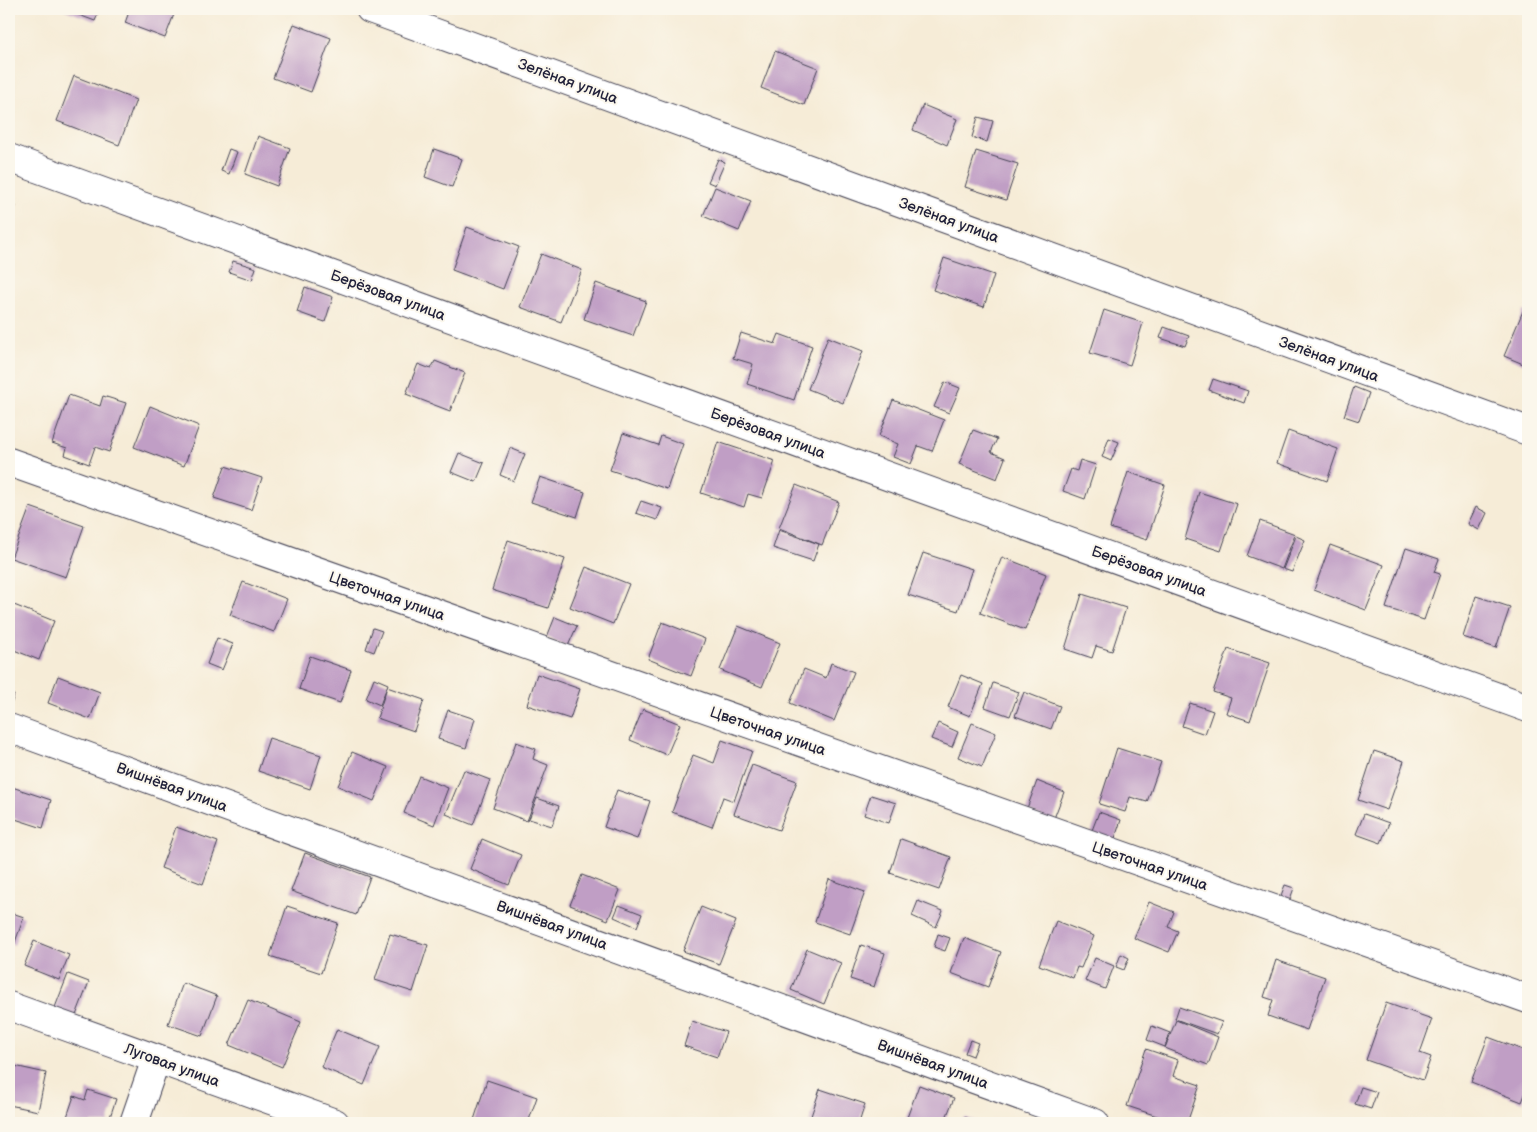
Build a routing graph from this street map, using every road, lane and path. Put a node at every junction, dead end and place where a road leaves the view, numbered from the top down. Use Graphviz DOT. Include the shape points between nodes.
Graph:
graph roads {
  1 [pos="370,9"];
  2 [pos="9,158"];
  3 [pos="1528,430"];
  4 [pos="9,462"];
  5 [pos="1528,708"];
  6 [pos="9,728"];
  7 [pos="1528,999"];
  8 [pos="9,1006"];
  9 [pos="156,1059"];
  10 [pos="134,1123"];
  11 [pos="335,1123"];
  12 [pos="1096,1123"];
  1 -- 3 [label="street, Зелёная улица"];
  2 -- 5 [label="street, Берёзовая улица"];
  4 -- 7 [label="street, Цветочная улица"];
  6 -- 12 [label="street, Вишнёвая улица"];
  8 -- 9 [label="street, Луговая улица"];
  9 -- 10 [label="street"];
  9 -- 11 [label="street, Луговая улица"];
}
